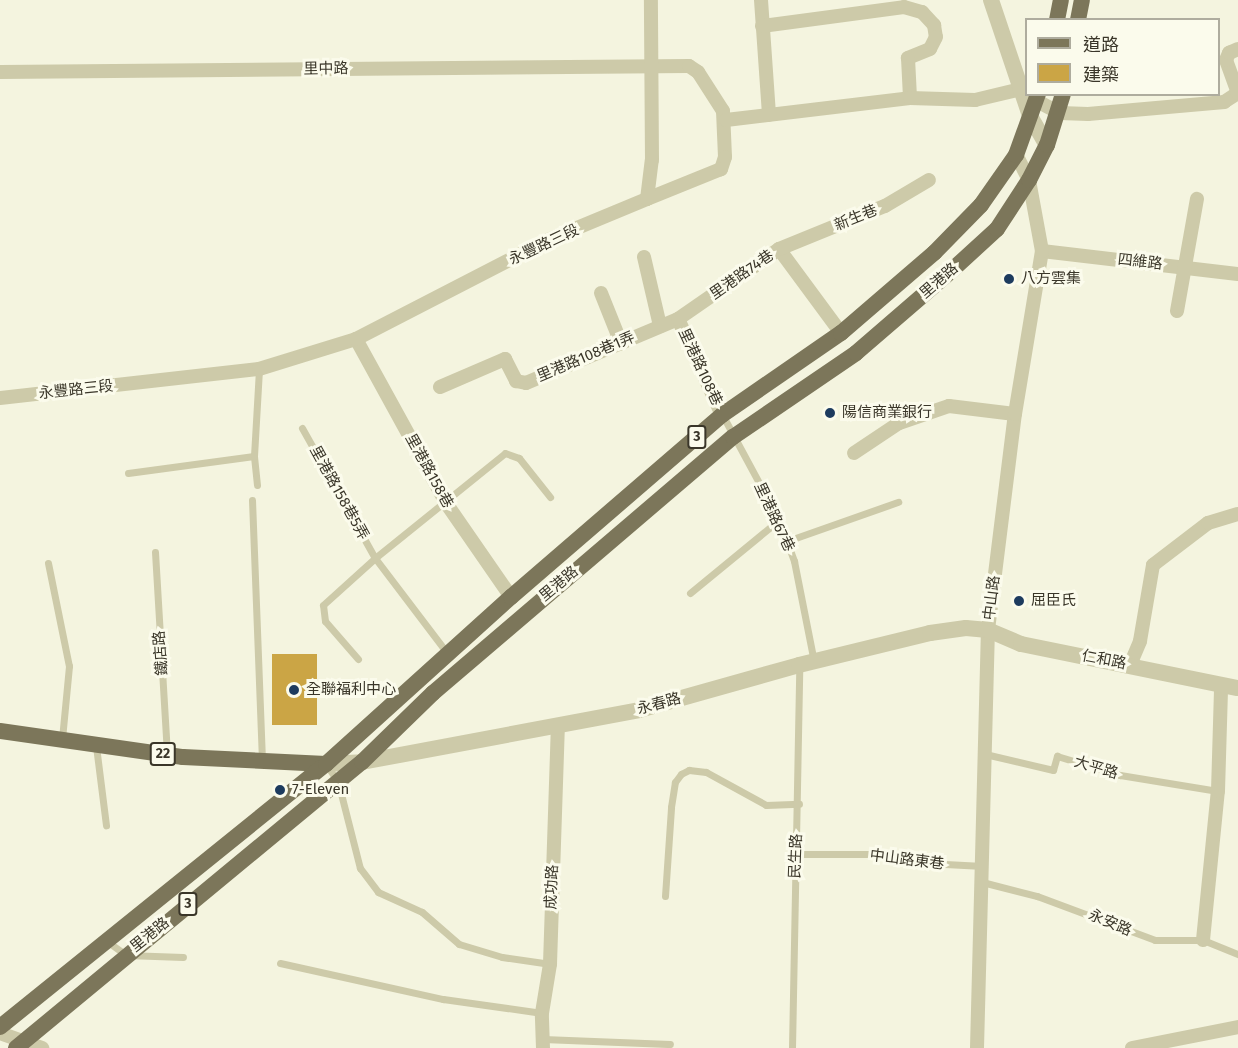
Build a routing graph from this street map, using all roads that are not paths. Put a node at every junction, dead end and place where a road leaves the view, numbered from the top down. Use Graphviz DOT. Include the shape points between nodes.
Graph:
graph roads {
  1 [pos="651,0"];
  2 [pos="761,0"];
  3 [pos="991,0"];
  4 [pos="1061,0"];
  5 [pos="1082,0"];
  6 [pos="1056,18"];
  7 [pos="1078,18"];
  8 [pos="762,26"];
  9 [pos="1238,50"];
  10 [pos="651,66"];
  11 [pos="0,72"];
  12 [pos="1021,89"];
  13 [pos="1025,93"];
  14 [pos="1063,96"];
  15 [pos="910,98"];
  16 [pos="1035,104"];
  17 [pos="1060,113"];
  18 [pos="769,115"];
  19 [pos="726,120"];
  20 [pos="1047,146"];
  21 [pos="1016,154"];
  22 [pos="929,180"];
  23 [pos="1029,180"];
  24 [pos="647,199"];
  25 [pos="1197,199"];
  26 [pos="779,249"];
  27 [pos="1042,251"];
  28 [pos="644,257"];
  29 [pos="1185,266"];
  30 [pos="1238,274"];
  31 [pos="601,293"];
  32 [pos="1177,311"];
  33 [pos="678,320"];
  34 [pos="660,326"];
  35 [pos="841,333"];
  36 [pos="356,339"];
  37 [pos="621,343"];
  38 [pos="259,369"];
  39 [pos="440,387"];
  40 [pos="0,398"];
  41 [pos="1015,414"];
  42 [pos="722,415"];
  43 [pos="302,428"];
  44 [pos="733,437"];
  45 [pos="854,453"];
  46 [pos="254,456"];
  47 [pos="128,473"];
  48 [pos="257,485"];
  49 [pos="550,497"];
  50 [pos="252,500"];
  51 [pos="898,502"];
  52 [pos="446,503"];
  53 [pos="1238,514"];
  54 [pos="779,520"];
  55 [pos="787,541"];
  56 [pos="155,552"];
  57 [pos="375,558"];
  58 [pos="48,563"];
  59 [pos="690,593"];
  60 [pos="511,597"];
  61 [pos="987,630"];
  62 [pos="448,654"];
  63 [pos="357,659"];
  64 [pos="806,663"];
  65 [pos="1130,665"];
  66 [pos="1230,688"];
  67 [pos="558,726"];
  68 [pos="0,731"];
  69 [pos="62,742"];
  70 [pos="96,746"];
  71 [pos="167,754"];
  72 [pos="986,754"];
  73 [pos="262,760"];
  74 [pos="362,762"];
  75 [pos="326,764"];
  76 [pos="338,782"];
  77 [pos="1218,792"];
  78 [pos="799,804"];
  79 [pos="106,825"];
  80 [pos="795,854"];
  81 [pos="982,866"];
  82 [pos="982,882"];
  83 [pos="665,897"];
  84 [pos="1203,940"];
  85 [pos="108,942"];
  86 [pos="1238,954"];
  87 [pos="126,955"];
  88 [pos="183,957"];
  89 [pos="280,963"];
  90 [pos="549,964"];
  91 [pos="542,1013"];
  92 [pos="0,1027"];
  93 [pos="1238,1027"];
  94 [pos="0,1033"];
  95 [pos="543,1043"];
  96 [pos="670,1044"];
  97 [pos="20,1045"];
  98 [pos="1140,1047"];
  99 [pos="42,1048"];
  100 [pos="792,1048"];
  101 [pos="977,1048"];
  1 -- 10 [label="street"];
  2 -- 8 [label="street"];
  3 -- 12 [label="street"];
  4 -- 6 [label="main road"];
  5 -- 7 [label="main road"];
  8 -- 15 [label="street" via="904,7 922,12 934,25 936,37 930,50 908,58"];
  8 -- 18 [label="street"];
  9 -- 17 [label="street" via="1229,53 1226,60 1238,93 1232,99"];
  10 -- 11 [label="street, 里中路"];
  10 -- 19 [label="street, 里中路" via="688,66 698,72"];
  10 -- 24 [label="street" via="652,160"];
  12 -- 13 [label="street"];
  12 -- 15 [label="street" via="975,100"];
  14 -- 17 [label="main road, 里港路 / 3"];
  15 -- 18 [label="street"];
  16 -- 17 [label="street"];
  16 -- 20 [label="street"];
  16 -- 21 [label="main road, 里港路 / 3"];
  17 -- 20 [label="main road, 里港路 / 3"];
  18 -- 19 [label="street"];
  19 -- 24 [label="street, 永豐路三段" via="721,169"];
  20 -- 23 [label="main road, 里港路 / 3"];
  21 -- 23 [label="street, 中山路"];
  21 -- 35 [label="main road, 里港路 / 3" via="981,205 934,253"];
  22 -- 26 [label="street, 新生巷" via="885,206"];
  23 -- 27 [label="street, 中山路"];
  23 -- 44 [label="main road, 里港路 / 3" via="997,229 951,271 856,353"];
  24 -- 36 [label="street, 永豐路三段" via="548,240"];
  25 -- 29 [label="street"];
  26 -- 33 [label="street, 里港路74巷"];
  26 -- 35 [label="street, 里港路74巷"];
  27 -- 29 [label="street, 四維路"];
  27 -- 41 [label="street, 中山路"];
  28 -- 34 [label="street, 里港路108巷"];
  29 -- 30 [label="street, 四維路"];
  29 -- 32 [label="street"];
  31 -- 37 [label="street"];
  33 -- 34 [label="street, 里港路108巷1弄"];
  33 -- 42 [label="street, 里港路108巷"];
  34 -- 37 [label="street, 里港路108巷1弄"];
  35 -- 42 [label="main road, 里港路 / 3"];
  36 -- 38 [label="street, 永豐路三段"];
  36 -- 52 [label="street, 里港路158巷"];
  37 -- 39 [label="street, 里港路108巷1弄" via="526,383 516,381 505,359"];
  38 -- 40 [label="street, 永豐路三段"];
  38 -- 46 [label="lane"];
  41 -- 45 [label="street" via="949,406 899,423"];
  41 -- 61 [label="street, 中山路"];
  42 -- 44 [label="lane, 里港路67巷"];
  42 -- 60 [label="main road, 里港路 / 3"];
  43 -- 57 [label="lane, 里港路158巷5弄"];
  44 -- 54 [label="lane, 里港路67巷"];
  44 -- 74 [label="main road, 里港路 / 3" via="491,642"];
  46 -- 47 [label="lane"];
  46 -- 48 [label="lane"];
  49 -- 52 [label="lane, 里港路158巷5弄" via="519,458 505,453"];
  50 -- 73 [label="lane"];
  51 -- 55 [label="lane"];
  52 -- 57 [label="lane, 里港路158巷5弄"];
  52 -- 60 [label="street, 里港路158巷"];
  53 -- 65 [label="street" via="1208,523 1153,565 1140,641"];
  54 -- 55 [label="lane, 里港路67巷"];
  54 -- 59 [label="lane"];
  55 -- 64 [label="lane, 里港路67巷"];
  56 -- 71 [label="lane, 鐵店路"];
  57 -- 62 [label="lane, 里港路158巷5弄"];
  57 -- 63 [label="lane, 里港路158巷5弄" via="323,605 325,621"];
  58 -- 69 [label="lane" via="69,666"];
  60 -- 62 [label="main road, 里港路 / 3"];
  61 -- 64 [label="street, 永春路" via="930,633"];
  61 -- 65 [label="street, 仁和路" via="1021,644"];
  61 -- 72 [label="street, 中山路"];
  62 -- 75 [label="main road, 里港路 / 3"];
  64 -- 67 [label="street, 永春路" via="639,710"];
  64 -- 78 [label="lane, 民生路"];
  65 -- 66 [label="street, 仁和路"];
  66 -- 77 [label="street"];
  67 -- 74 [label="street, 永春路"];
  67 -- 90 [label="street, 成功路"];
  68 -- 69 [label="main road, 22"];
  69 -- 70 [label="main road, 22"];
  70 -- 71 [label="main road, 22"];
  70 -- 79 [label="lane"];
  71 -- 73 [label="main road, 22"];
  72 -- 77 [label="lane, 大平路" via="1053,770 1057,756 1120,776"];
  72 -- 81 [label="street, 中山路"];
  73 -- 75 [label="main road, 22"];
  74 -- 75 [label="street, 永春路"];
  74 -- 76 [label="main road, 里港路 / 3"];
  75 -- 76 [label="lane"];
  75 -- 85 [label="main road, 里港路 / 3"];
  76 -- 87 [label="main road, 里港路 / 3"];
  76 -- 90 [label="lane" via="360,868 378,892 422,912 459,944 502,957"];
  77 -- 84 [label="street"];
  78 -- 80 [label="lane, 民生路"];
  78 -- 83 [label="lane" via="766,805 706,772 689,770 681,774 675,782 671,807"];
  80 -- 81 [label="lane, 中山路東巷" via="883,854 926,863"];
  80 -- 100 [label="lane, 民生路"];
  81 -- 82 [label="street, 中山路"];
  82 -- 84 [label="lane, 永安路" via="1037,896 1155,940"];
  82 -- 101 [label="street, 中山路"];
  84 -- 86 [label="lane, 永安路"];
  85 -- 87 [label="lane"];
  85 -- 92 [label="main road, 里港路 / 3"];
  87 -- 88 [label="lane"];
  87 -- 97 [label="main road, 里港路 / 3"];
  89 -- 91 [label="lane" via="443,999"];
  90 -- 91 [label="street, 成功路"];
  91 -- 95 [label="street, 成功路"];
  93 -- 98 [label="street"];
  94 -- 97 [label="street"];
  95 -- 96 [label="lane"];
  97 -- 99 [label="street"];
}
